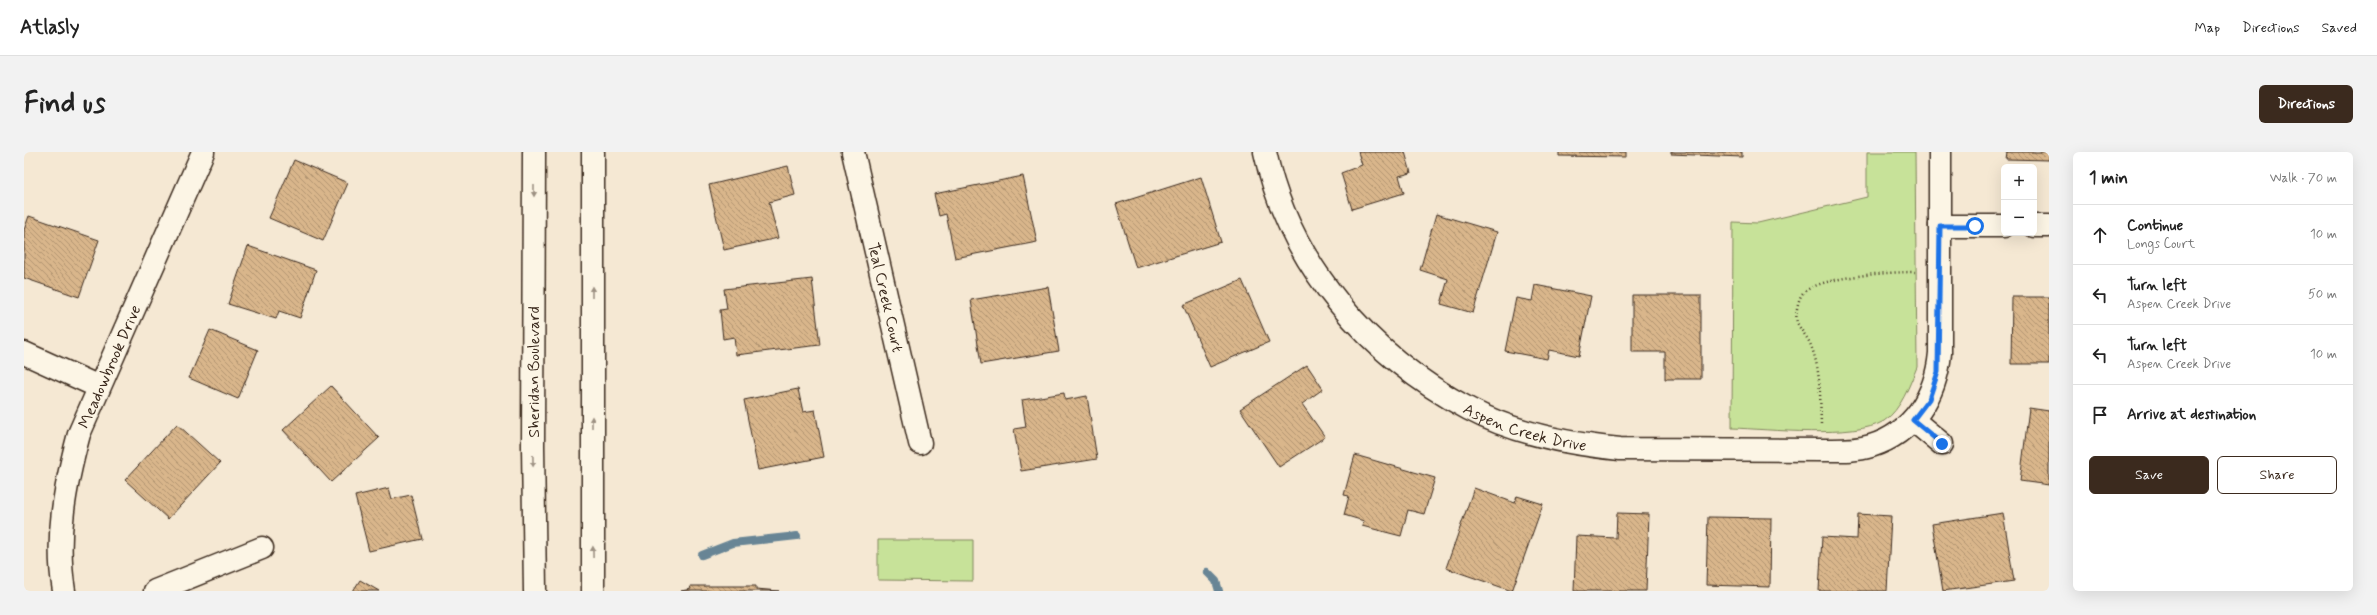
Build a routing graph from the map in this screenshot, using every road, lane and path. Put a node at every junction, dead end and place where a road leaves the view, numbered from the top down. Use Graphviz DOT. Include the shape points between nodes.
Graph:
graph roads {
  1 [pos="203,152"];
  2 [pos="534,152"];
  3 [pos="593,152"];
  4 [pos="853,152"];
  5 [pos="1265,152"];
  6 [pos="1940,152"];
  7 [pos="1940,226"];
  8 [pos="2001,226"];
  9 [pos="2037,226"];
  10 [pos="2049,226"];
  11 [pos="1940,272"];
  12 [pos="24,354"];
  13 [pos="99,387"];
  14 [pos="1913,420"];
  15 [pos="920,443"];
  16 [pos="1942,444"];
  17 [pos="1822,450"];
  18 [pos="262,548"];
  19 [pos="64,591"];
  20 [pos="155,591"];
  21 [pos="535,591"];
  22 [pos="594,591"];
  1 -- 13 [label="street, Meadowbrook Drive"];
  2 -- 21 [label="street, Sheridan Boulevard, one-way"];
  22 -- 3 [label="street, one-way"];
  4 -- 15 [label="street, Teal Creek Court"];
  5 -- 17 [label="street, Aspen Creek Drive" via="1279,199 1293,231 1321,280 1336,300 1376,345 1418,379 1469,409 1536,434 1593,446 1620,449"];
  6 -- 7 [label="street, Aspen Creek Drive"];
  7 -- 8 [label="street"];
  7 -- 11 [label="street, Aspen Creek Drive"];
  9 -- 10 [label="street"];
  11 -- 14 [label="street, Aspen Creek Drive" via="1938,372 1929,399"];
  11 -- 17 [label="path" via="1865,274 1812,287 1802,293 1797,321 1811,345 1816,363"];
  12 -- 13 [label="street"];
  13 -- 19 [label="street, Meadowbrook Drive" via="79,434 66,479 60,531"];
  14 -- 16 [label="street"];
  14 -- 17 [label="street, Aspen Creek Drive" via="1893,436 1870,446"];
  18 -- 20 [label="street"];
}
